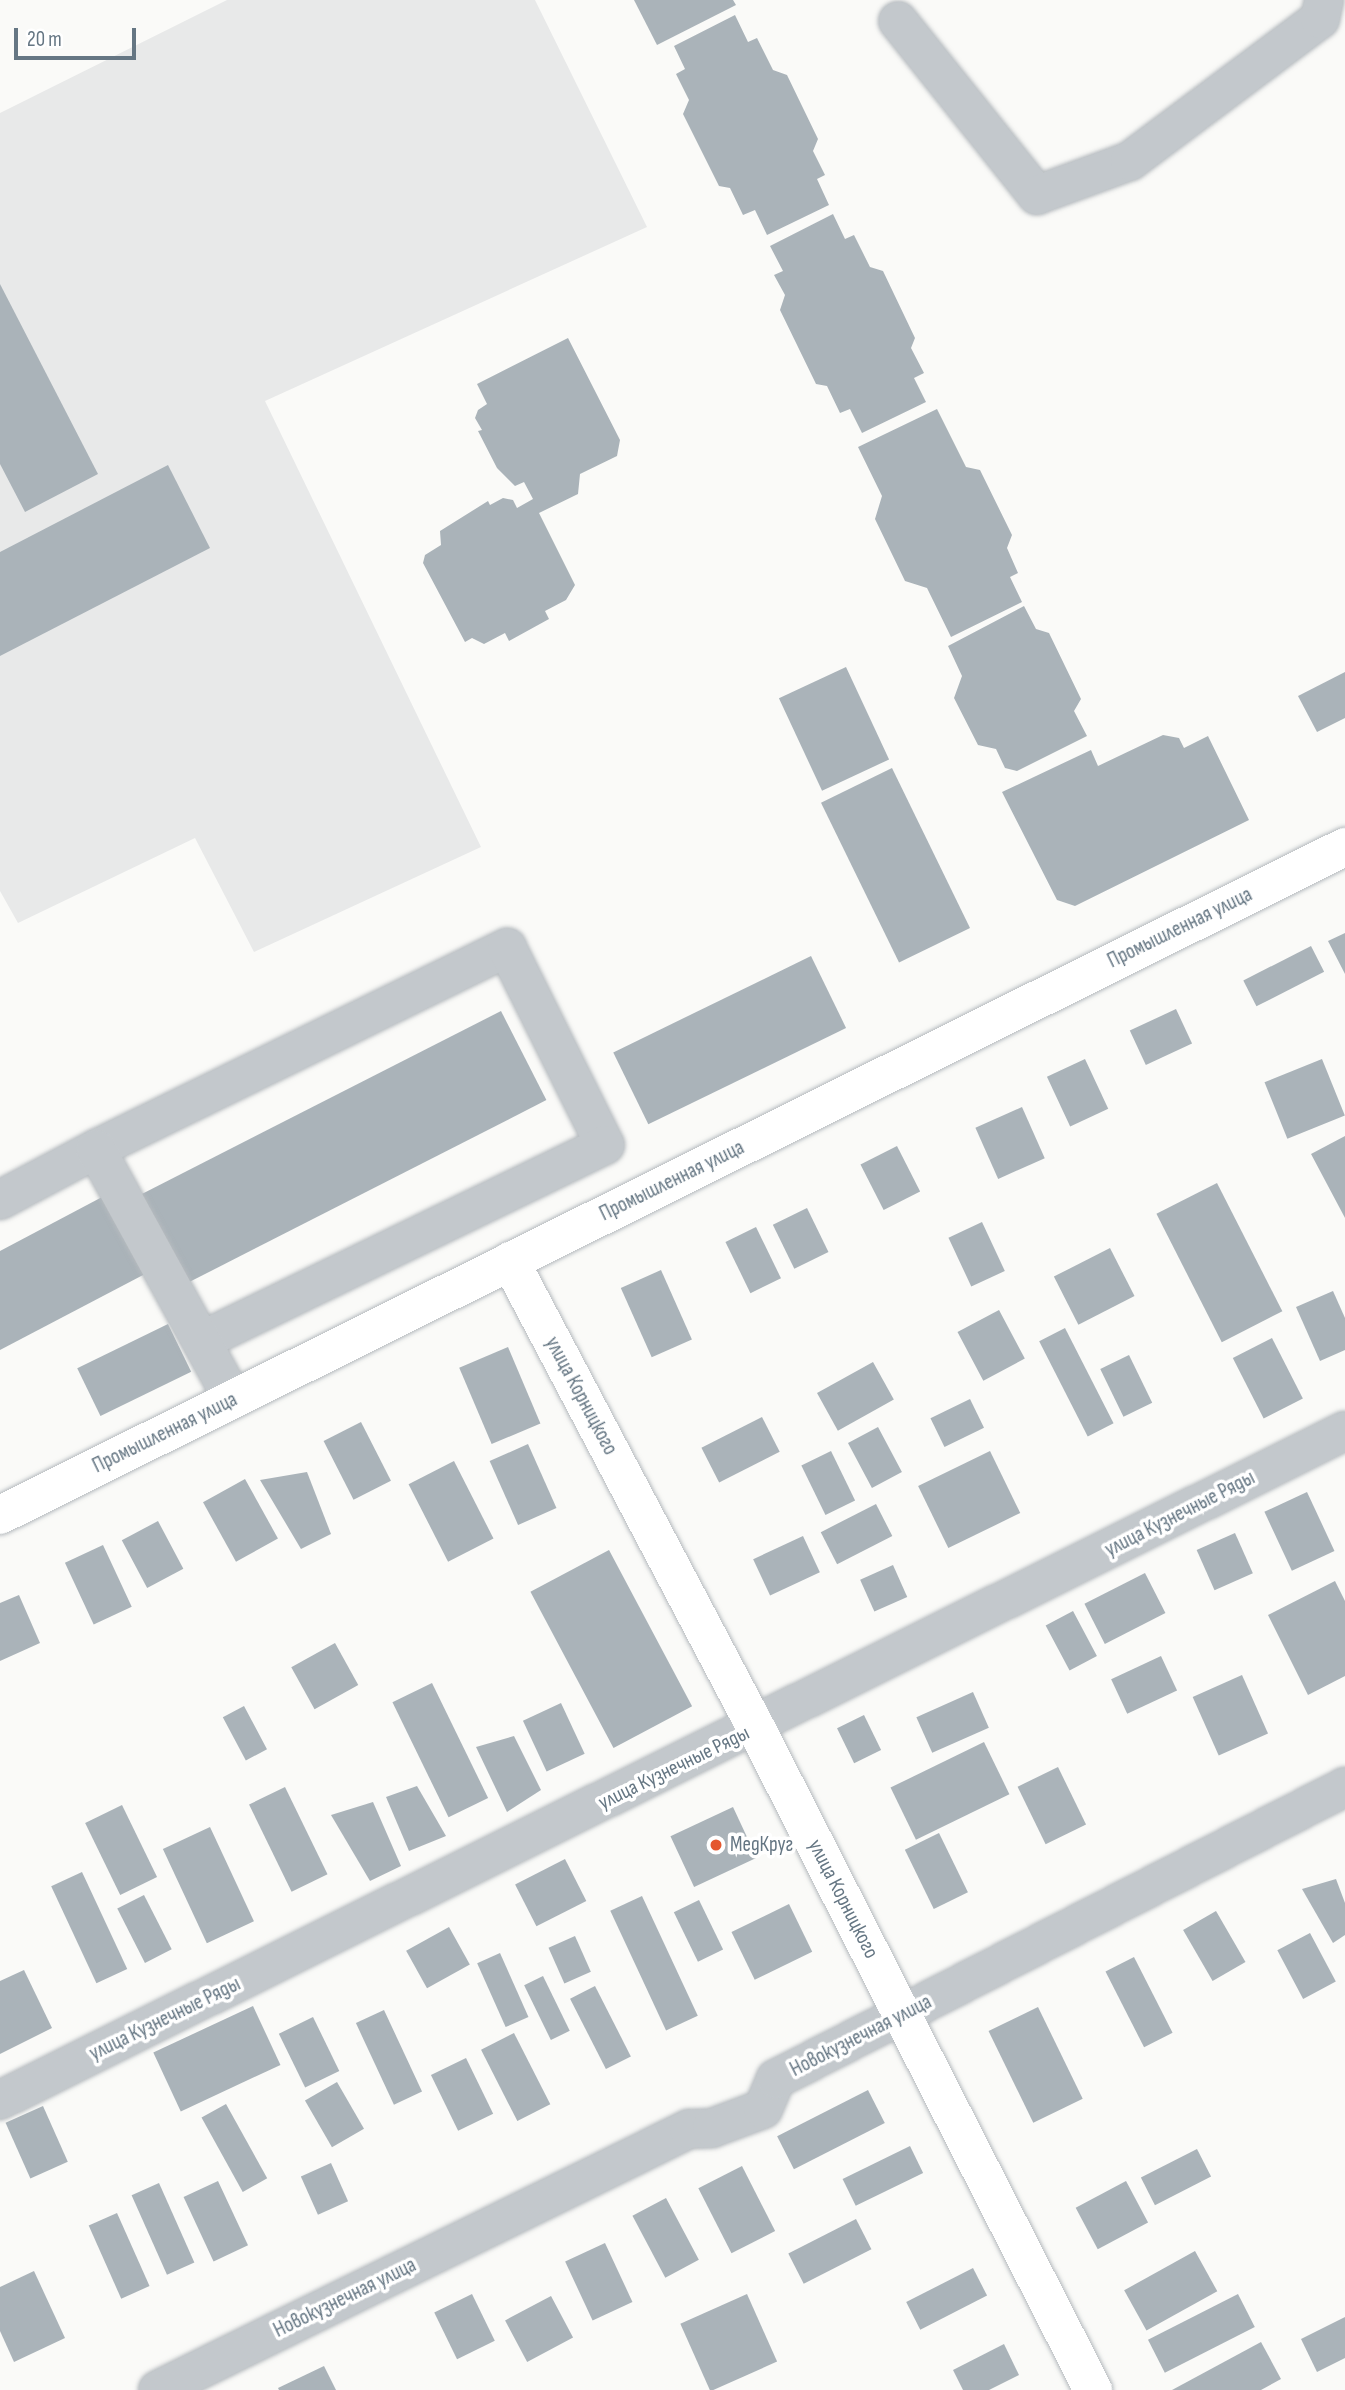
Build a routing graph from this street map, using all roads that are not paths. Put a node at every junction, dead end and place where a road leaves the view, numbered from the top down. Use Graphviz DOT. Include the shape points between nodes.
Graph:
graph roads {
  1 [pos="1324,0"];
  2 [pos="898,21"];
  3 [pos="1345,846"];
  4 [pos="96,1149"];
  5 [pos="0,1200"];
  6 [pos="510,1261"];
  7 [pos="202,1341"];
  8 [pos="233,1399"];
  9 [pos="1345,1431"];
  10 [pos="0,1515"];
  11 [pos="756,1728"];
  12 [pos="1345,1787"];
  13 [pos="902,2015"];
  14 [pos="0,2100"];
  15 [pos="158,2390"];
  16 [pos="1093,2390"];
  1 -- 2 [label="street" via="1320,19 1130,162 1037,195"];
  3 -- 6 [label="main road, Промышленная улица"];
  4 -- 5 [label="street"];
  4 -- 7 [label="street"];
  4 -- 7 [label="street" via="507,948 605,1145"];
  6 -- 8 [label="main road, Промышленная улица"];
  6 -- 11 [label="main road, улица Корницкого"];
  7 -- 8 [label="street"];
  8 -- 10 [label="main road, Промышленная улица"];
  9 -- 11 [label="street, улица Кузнечные Ряды"];
  11 -- 13 [label="main road, улица Корницкого"];
  11 -- 14 [label="street, улица Кузнечные Ряды"];
  12 -- 13 [label="street, Новокузнечная улица"];
  13 -- 15 [label="street, Новокузнечная улица" via="776,2079 762,2109 712,2128 689,2129"];
  13 -- 16 [label="main road, улица Корницкого"];
}
